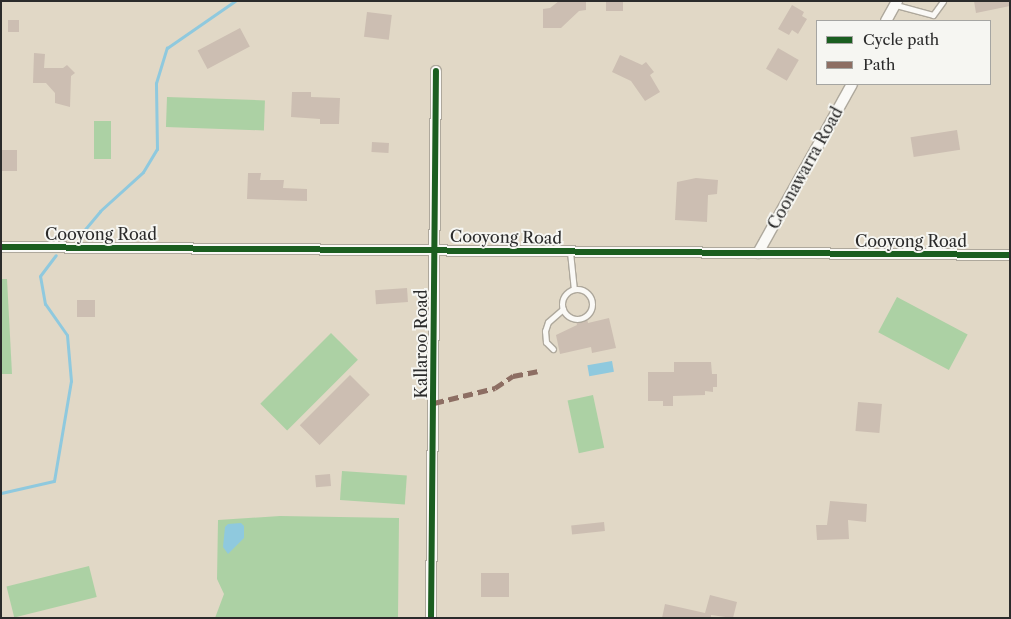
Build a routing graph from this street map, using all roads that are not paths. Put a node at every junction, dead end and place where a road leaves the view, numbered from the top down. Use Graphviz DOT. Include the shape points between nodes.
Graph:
graph roads {
  1 [pos="944,1"];
  2 [pos="896,3"];
  3 [pos="887,20"];
  4 [pos="436,71"];
  5 [pos="851,85"];
  6 [pos="1,247"];
  7 [pos="435,250"];
  8 [pos="570,252"];
  9 [pos="758,253"];
  10 [pos="1010,255"];
  11 [pos="574,289"];
  12 [pos="562,309"];
  13 [pos="553,349"];
  14 [pos="431,618"];
  1 -- 2 [label="lane" via="933,15"];
  2 -- 3 [label="street"];
  4 -- 7 [label="street, Kallaroo Road"];
  5 -- 9 [label="street, Coonawarra Road"];
  6 -- 7 [label="street, Cooyong Road"];
  7 -- 8 [label="street, Cooyong Road"];
  7 -- 14 [label="street, Kallaroo Road"];
  8 -- 9 [label="street, Cooyong Road"];
  8 -- 11 [label="lane"];
  9 -- 10 [label="street, Cooyong Road"];
  11 -- 12 [label="lane" via="564,295"];
  11 -- 12 [label="lane" via="582,290 591,298 590,312 576,319"];
  12 -- 13 [label="lane" via="548,322 545,331 546,342"];
}
